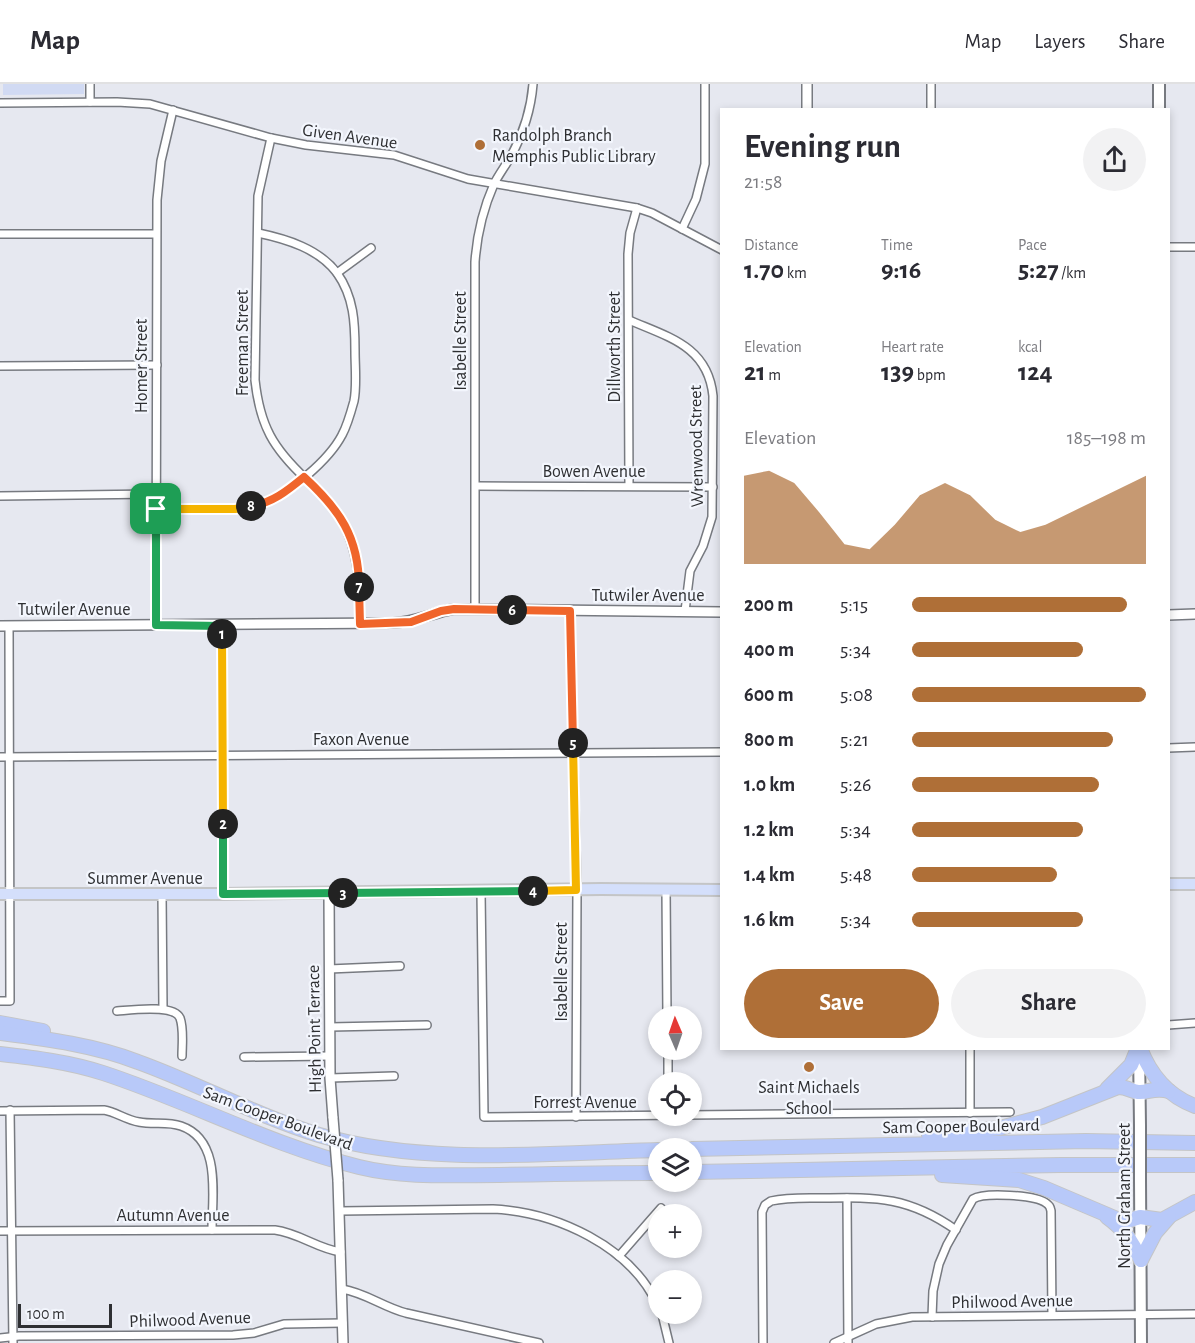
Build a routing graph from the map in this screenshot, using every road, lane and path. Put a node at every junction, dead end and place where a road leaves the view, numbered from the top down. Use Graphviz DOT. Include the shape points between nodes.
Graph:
graph roads {
  1 [pos="90,84"];
  2 [pos="533,84"];
  3 [pos="705,84"];
  4 [pos="807,84"];
  5 [pos="931,84"];
  6 [pos="1159,84"];
  7 [pos="90,102"];
  8 [pos="0,103"];
  9 [pos="807,108"];
  10 [pos="931,108"];
  11 [pos="1159,108"];
  12 [pos="174,110"];
  13 [pos="272,138"];
  14 [pos="495,184"];
  15 [pos="637,208"];
  16 [pos="682,229"];
  17 [pos="258,233"];
  18 [pos="0,234"];
  19 [pos="156,234"];
  20 [pos="1170,247"];
  21 [pos="1195,247"];
  22 [pos="371,248"];
  23 [pos="720,249"];
  24 [pos="337,273"];
  25 [pos="629,320"];
  26 [pos="157,365"];
  27 [pos="0,366"];
  28 [pos="304,477"];
  29 [pos="476,486"];
  30 [pos="630,486"];
  31 [pos="713,487"];
  32 [pos="155,494"];
  33 [pos="0,496"];
  34 [pos="156,509"];
  35 [pos="475,610"];
  36 [pos="570,611"];
  37 [pos="685,611"];
  38 [pos="720,612"];
  39 [pos="1195,614"];
  40 [pos="1170,615"];
  41 [pos="360,624"];
  42 [pos="156,625"];
  43 [pos="5,626"];
  44 [pos="222,626"];
  45 [pos="1195,747"];
  46 [pos="1170,748"];
  47 [pos="573,752"];
  48 [pos="720,752"];
  49 [pos="223,755"];
  50 [pos="0,757"];
  51 [pos="11,757"];
  52 [pos="1170,884"];
  53 [pos="1195,884"];
  54 [pos="666,889"];
  55 [pos="576,890"];
  56 [pos="720,890"];
  57 [pos="482,892"];
  58 [pos="5,894"];
  59 [pos="162,894"];
  60 [pos="223,894"];
  61 [pos="329,894"];
  62 [pos="400,966"];
  63 [pos="329,969"];
  64 [pos="0,1001"];
  65 [pos="667,1006"];
  66 [pos="163,1009"];
  67 [pos="117,1011"];
  68 [pos="0,1023"];
  69 [pos="1195,1023"];
  70 [pos="1170,1024"];
  71 [pos="427,1025"];
  72 [pos="330,1027"];
  73 [pos="0,1033"];
  74 [pos="970,1050"];
  75 [pos="1138,1050"];
  76 [pos="1139,1050"];
  77 [pos="1140,1050"];
  78 [pos="0,1054"];
  79 [pos="182,1056"];
  80 [pos="330,1056"];
  81 [pos="244,1057"];
  82 [pos="0,1061"];
  83 [pos="136,1061"];
  84 [pos="101,1072"];
  85 [pos="394,1076"];
  86 [pos="330,1078"];
  87 [pos="1169,1091"];
  88 [pos="1139,1092"];
  89 [pos="1102,1093"];
  90 [pos="1195,1106"];
  91 [pos="10,1110"];
  92 [pos="0,1111"];
  93 [pos="1010,1112"];
  94 [pos="970,1113"];
  95 [pos="648,1116"];
  96 [pos="702,1116"];
  97 [pos="576,1117"];
  98 [pos="1195,1143"];
  99 [pos="702,1149"];
  100 [pos="702,1149"];
  101 [pos="648,1150"];
  102 [pos="1195,1165"];
  103 [pos="875,1168"];
  104 [pos="702,1172"];
  105 [pos="648,1173"];
  106 [pos="847,1198"];
  107 [pos="1195,1202"];
  108 [pos="340,1211"];
  109 [pos="1101,1213"];
  110 [pos="1172,1214"];
  111 [pos="1140,1217"];
  112 [pos="648,1223"];
  113 [pos="212,1230"];
  114 [pos="957,1230"];
  115 [pos="0,1231"];
  116 [pos="12,1232"];
  117 [pos="341,1252"];
  118 [pos="619,1256"];
  119 [pos="1141,1260"];
  120 [pos="648,1288"];
  121 [pos="342,1289"];
  122 [pos="1141,1314"];
  123 [pos="1195,1314"];
  124 [pos="1052,1315"];
  125 [pos="932,1317"];
  126 [pos="343,1323"];
  127 [pos="664,1324"];
  128 [pos="0,1338"];
  129 [pos="13,1340"];
  130 [pos="848,1340"];
  131 [pos="343,1343"];
  132 [pos="539,1343"];
  133 [pos="669,1343"];
  134 [pos="763,1343"];
  135 [pos="834,1343"];
  136 [pos="1141,1343"];
  1 -- 7 [label="street"];
  2 -- 14 [label="street, Isabelle Street" via="522,130"];
  3 -- 16 [label="street" via="705,164 696,199"];
  4 -- 9 [label="street"];
  5 -- 10 [label="street"];
  6 -- 11 [label="main road"];
  7 -- 8 [label="street, Given Avenue"];
  7 -- 12 [label="street, Given Avenue" via="134,102"];
  12 -- 13 [label="street, Given Avenue"];
  12 -- 19 [label="street, Homer Street" via="159,176"];
  13 -- 14 [label="street, Given Avenue" via="394,155"];
  13 -- 17 [label="street, Freeman Street" via="258,196"];
  14 -- 15 [label="street, Given Avenue"];
  14 -- 29 [label="street, Isabelle Street" via="480,222 475,262"];
  15 -- 16 [label="street, Given Avenue"];
  15 -- 25 [label="street, Dillworth Street" via="628,243"];
  16 -- 23 [label="street, Given Avenue"];
  17 -- 24 [label="street" via="303,247"];
  17 -- 28 [label="street, Freeman Street" via="258,406 267,432"];
  18 -- 19 [label="street"];
  19 -- 26 [label="street, Homer Street"];
  20 -- 21 [label="street"];
  22 -- 24 [label="street"];
  24 -- 28 [label="street" via="350,297 356,321 354,399 342,435"];
  25 -- 30 [label="street, Dillworth Street"];
  25 -- 31 [label="street, Wrenwood Street" via="689,349 708,372 713,396"];
  26 -- 27 [label="street"];
  26 -- 32 [label="street, Homer Street"];
  28 -- 34 [label="street" via="263,504 235,509"];
  28 -- 41 [label="street, Freeman Street" via="342,519 354,548"];
  29 -- 30 [label="street, Bowen Avenue"];
  29 -- 35 [label="street, Isabelle Street"];
  30 -- 31 [label="street, Bowen Avenue"];
  31 -- 37 [label="street, Wrenwood Street" via="712,517 690,571"];
  32 -- 33 [label="street"];
  32 -- 34 [label="street, Homer Street"];
  34 -- 42 [label="street, Homer Street"];
  35 -- 36 [label="street, Tutwiler Avenue"];
  35 -- 41 [label="street, Tutwiler Avenue" via="441,611 411,622"];
  36 -- 37 [label="street, Tutwiler Avenue"];
  36 -- 47 [label="street, Isabelle Street"];
  37 -- 38 [label="street, Tutwiler Avenue"];
  39 -- 40 [label="street"];
  41 -- 44 [label="street, Tutwiler Avenue"];
  42 -- 43 [label="street, Tutwiler Avenue"];
  42 -- 44 [label="street, Tutwiler Avenue"];
  43 -- 51 [label="street"];
  44 -- 49 [label="street"];
  45 -- 46 [label="street"];
  47 -- 48 [label="street, Faxon Avenue"];
  47 -- 49 [label="street, Faxon Avenue"];
  47 -- 55 [label="street, Isabelle Street"];
  49 -- 51 [label="street, Faxon Avenue"];
  49 -- 60 [label="street"];
  50 -- 51 [label="street, Faxon Avenue"];
  51 -- 58 [label="street"];
  52 -- 53 [label="main road"];
  54 -- 55 [label="main road, Summer Avenue"];
  54 -- 56 [label="main road, Summer Avenue"];
  54 -- 65 [label="street"];
  55 -- 57 [label="main road, Summer Avenue"];
  55 -- 97 [label="street, Isabelle Street"];
  57 -- 61 [label="main road, Summer Avenue"];
  57 -- 97 [label="street, Forrest Avenue" via="484,1117"];
  58 -- 59 [label="main road, Summer Avenue"];
  58 -- 64 [label="street" via="10,1001"];
  59 -- 60 [label="main road, Summer Avenue"];
  59 -- 66 [label="street"];
  60 -- 61 [label="main road, Summer Avenue"];
  61 -- 63 [label="street, High Point Terrace"];
  62 -- 63 [label="street"];
  63 -- 72 [label="street, High Point Terrace"];
  66 -- 67 [label="street"];
  66 -- 79 [label="street" via="179,1016"];
  68 -- 83 [label="highway" via="72,1038"];
  69 -- 70 [label="street"];
  71 -- 72 [label="street"];
  72 -- 80 [label="street, High Point Terrace"];
  73 -- 83 [label="highway, Sam Cooper Boulevard" via="55,1040"];
  74 -- 94 [label="street"];
  75 -- 89 [label="highway" via="1131,1065"];
  76 -- 88 [label="main road, North Graham Street"];
  77 -- 87 [label="highway" via="1146,1066"];
  78 -- 84 [label="highway, Sam Cooper Boulevard" via="54,1060"];
  80 -- 81 [label="street"];
  80 -- 86 [label="street, High Point Terrace"];
  82 -- 84 [label="highway"];
  83 -- 101 [label="highway, Sam Cooper Boulevard" via="278,1120 363,1145 483,1154"];
  84 -- 105 [label="highway, Sam Cooper Boulevard" via="267,1138 360,1167 435,1175"];
  85 -- 86 [label="street"];
  86 -- 108 [label="street, High Point Terrace, bridge"];
  87 -- 88 [label="highway" via="1157,1088"];
  87 -- 90 [label="highway"];
  88 -- 89 [label="highway" via="1118,1087"];
  88 -- 111 [label="main road, North Graham Street, bridge"];
  89 -- 99 [label="highway" via="1000,1128"];
  91 -- 92 [label="street"];
  91 -- 113 [label="street" via="114,1111 129,1120 173,1124 189,1130 204,1143 211,1159"];
  91 -- 116 [label="street"];
  93 -- 94 [label="street, Forrest Avenue"];
  94 -- 96 [label="street, Forrest Avenue"];
  95 -- 97 [label="street, Forrest Avenue"];
  98 -- 100 [label="highway, Sam Cooper Boulevard" via="1086,1141"];
  102 -- 103 [label="highway"];
  103 -- 104 [label="highway"];
  103 -- 109 [label="highway" via="906,1174 1019,1180"];
  106 -- 114 [label="street" via="885,1198 905,1203"];
  106 -- 130 [label="street"];
  106 -- 134 [label="street" via="780,1199 768,1203 762,1212"];
  107 -- 110 [label="highway"];
  108 -- 117 [label="street, High Point Terrace"];
  108 -- 118 [label="street" via="515,1210 569,1227"];
  109 -- 111 [label="highway" via="1117,1219"];
  109 -- 119 [label="highway" via="1119,1226"];
  110 -- 111 [label="highway" via="1162,1220"];
  110 -- 119 [label="highway" via="1160,1226"];
  111 -- 119 [label="main road, North Graham Street"];
  112 -- 118 [label="street"];
  113 -- 116 [label="street, Autumn Avenue"];
  113 -- 117 [label="street, Autumn Avenue" via="283,1231"];
  114 -- 124 [label="street" via="975,1197 1021,1197 1049,1205"];
  114 -- 125 [label="street" via="936,1271"];
  115 -- 116 [label="street, Autumn Avenue"];
  116 -- 129 [label="street"];
  117 -- 121 [label="street, High Point Terrace"];
  118 -- 120 [label="street"];
  119 -- 122 [label="main road, North Graham Street"];
  121 -- 126 [label="street, High Point Terrace"];
  121 -- 132 [label="street" via="364,1294 406,1313"];
  122 -- 123 [label="street, Philwood Avenue"];
  122 -- 124 [label="street, Philwood Avenue"];
  122 -- 136 [label="main road, North Graham Street"];
  124 -- 125 [label="street, Philwood Avenue"];
  125 -- 130 [label="street, Philwood Avenue" via="876,1324"];
  126 -- 129 [label="street, Philwood Avenue" via="284,1323 240,1335"];
  126 -- 131 [label="street, High Point Terrace"];
  127 -- 133 [label="street"];
  128 -- 129 [label="street, Philwood Avenue"];
  130 -- 135 [label="street, Philwood Avenue"];
}
